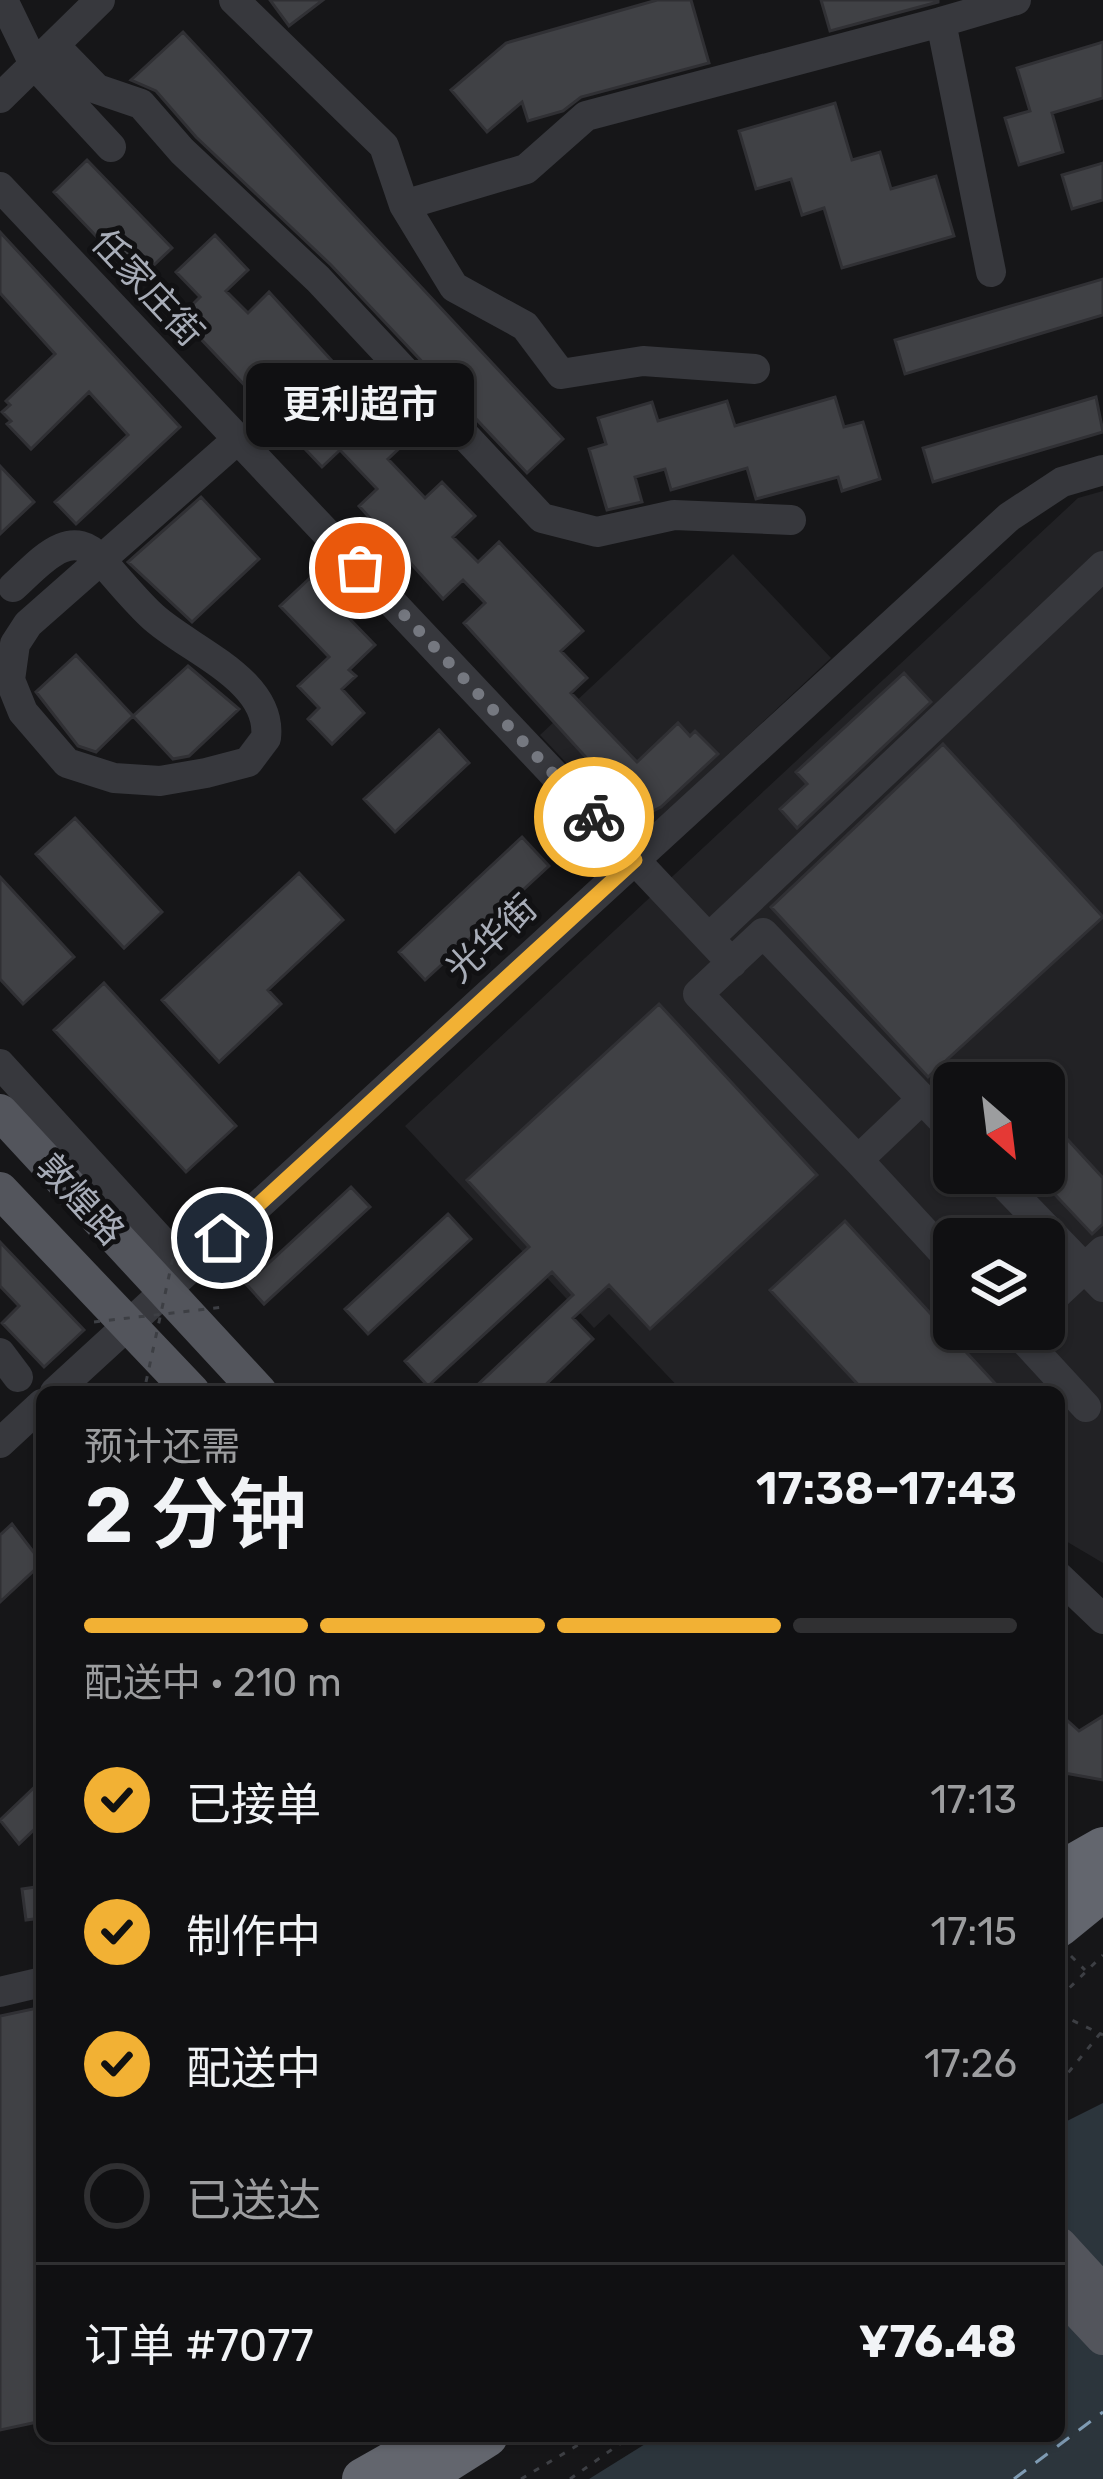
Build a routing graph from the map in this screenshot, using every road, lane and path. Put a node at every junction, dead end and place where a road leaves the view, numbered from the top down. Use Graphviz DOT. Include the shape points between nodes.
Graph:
graph roads {
  1 [pos="3,0"];
  2 [pos="100,0"];
  3 [pos="234,0"];
  4 [pos="1016,0"];
  5 [pos="941,22"];
  6 [pos="44,55"];
  7 [pos="0,98"];
  8 [pos="111,147"];
  9 [pos="0,187"];
  10 [pos="404,206"];
  11 [pos="991,272"];
  12 [pos="755,369"];
  13 [pos="238,439"];
  14 [pos="1103,470"];
  15 [pos="791,520"];
  16 [pos="101,560"];
  17 [pos="1103,566"];
  18 [pos="13,587"];
  19 [pos="635,860"];
  20 [pos="709,938"];
  21 [pos="731,963"];
  22 [pos="0,1064"];
  23 [pos="922,1099"];
  24 [pos="933,1110"];
  25 [pos="0,1112"];
  26 [pos="858,1160"];
  27 [pos="0,1190"];
  28 [pos="1017,1194"];
  29 [pos="177,1239"];
  30 [pos="933,1241"];
  31 [pos="1097,1268"];
  32 [pos="1065,1291"];
  33 [pos="147,1304"];
  34 [pos="224,1307"];
  35 [pos="1034,1350"];
  36 [pos="146,1382"];
  37 [pos="61,1386"];
  38 [pos="189,1386"];
  39 [pos="251,1386"];
  40 [pos="1086,1407"];
  41 [pos="36,1410"];
  42 [pos="0,1443"];
  43 [pos="1065,1583"];
  44 [pos="1103,1618"];
  45 [pos="1103,1848"];
  46 [pos="1072,1902"];
  47 [pos="1103,1955"];
  48 [pos="1086,1972"];
  49 [pos="36,1983"];
  50 [pos="0,1992"];
  51 [pos="1065,1992"];
  52 [pos="1065,2017"];
  53 [pos="1102,2034"];
  54 [pos="1065,2077"];
  55 [pos="1065,2252"];
  56 [pos="1103,2293"];
  57 [pos="1065,2296"];
  58 [pos="1103,2337"];
  59 [pos="428,2442"];
  60 [pos="478,2442"];
  61 [pos="583,2442"];
  62 [pos="622,2442"];
  63 [pos="363,2479"];
  64 [pos="419,2479"];
  65 [pos="521,2479"];
  66 [pos="570,2479"];
  1 -- 6 [label="street"];
  2 -- 6 [label="street"];
  3 -- 10 [label="street" via="384,146"];
  4 -- 5 [label="street"];
  5 -- 10 [label="street" via="586,116 526,169"];
  5 -- 11 [label="street"];
  6 -- 7 [label="street"];
  6 -- 8 [label="street"];
  6 -- 15 [label="street" via="141,104 542,518 597,532 674,515"];
  9 -- 13 [label="street, 任家庄街"];
  10 -- 12 [label="street" via="454,287 525,326 561,374 643,361"];
  13 -- 16 [label="street"];
  13 -- 19 [label="street, 任家庄街"];
  14 -- 19 [label="street, 光华街" via="1062,482 1010,517"];
  16 -- 16 [label="street" via="20,634 10,680 22,712 67,764 114,778 184,778 256,756 266,738 261,709 232,672 163,626"];
  16 -- 18 [label="street" via="86,547 63,545"];
  17 -- 20 [label="street"];
  19 -- 20 [label="street, 任家庄街"];
  19 -- 33 [label="street, 光华街"];
  20 -- 21 [label="street, 任家庄街"];
  21 -- 23 [label="street" via="763,933"];
  21 -- 26 [label="street" via="698,994"];
  22 -- 33 [label="street"];
  23 -- 24 [label="street"];
  23 -- 26 [label="street"];
  25 -- 33 [label="main road, 敦煌路"];
  26 -- 30 [label="street"];
  27 -- 33 [label="main road, 敦煌路"];
  28 -- 31 [label="street"];
  29 -- 33 [label="path, bridge"];
  31 -- 32 [label="street"];
  33 -- 34 [label="path, bridge"];
  33 -- 36 [label="path, bridge"];
  33 -- 37 [label="street, 光华街"];
  33 -- 38 [label="main road, 敦煌路"];
  33 -- 39 [label="main road, 敦煌路"];
  35 -- 40 [label="street"];
  41 -- 42 [label="street"];
  43 -- 44 [label="street"];
  45 -- 46 [label="highway"];
  46 -- 48 [label="path"];
  47 -- 48 [label="path"];
  48 -- 51 [label="path"];
  49 -- 50 [label="street"];
  52 -- 53 [label="path"];
  53 -- 54 [label="path"];
  55 -- 56 [label="main road"];
  57 -- 58 [label="main road"];
  59 -- 63 [label="highway"];
  60 -- 64 [label="highway"];
  61 -- 65 [label="path"];
  62 -- 66 [label="path"];
}
